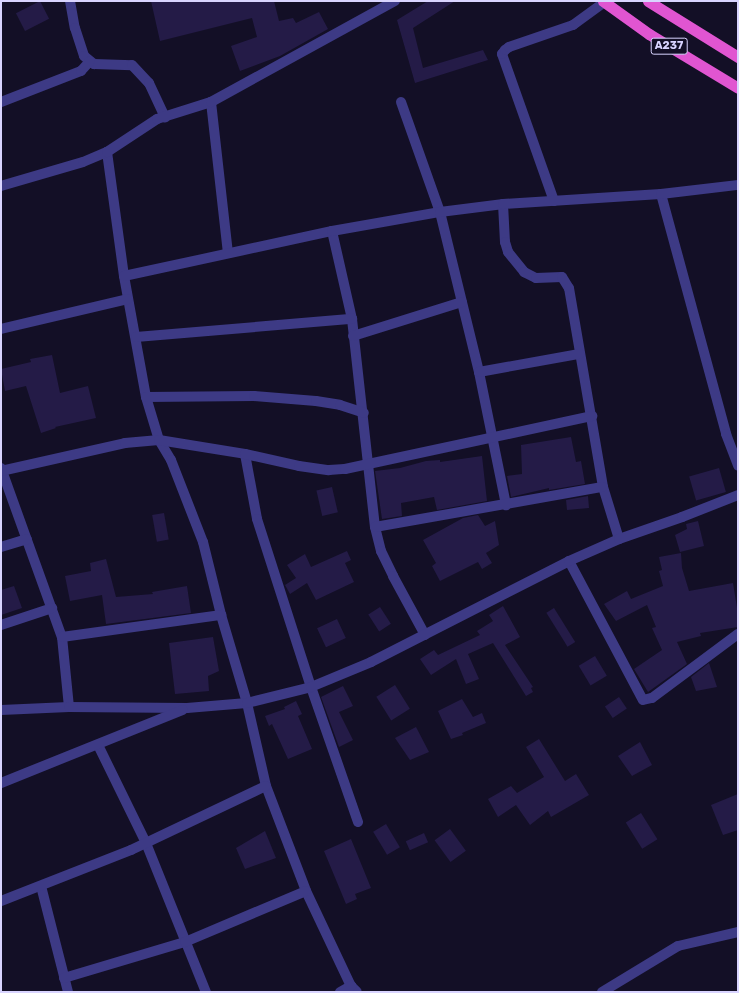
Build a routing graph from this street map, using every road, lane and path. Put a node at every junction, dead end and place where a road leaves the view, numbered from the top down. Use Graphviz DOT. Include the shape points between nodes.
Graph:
graph roads {
  1 [pos="70,1"];
  2 [pos="395,1"];
  3 [pos="648,1"];
  4 [pos="604,2"];
  5 [pos="738,58"];
  6 [pos="90,61"];
  7 [pos="738,88"];
  8 [pos="1,102"];
  9 [pos="211,102"];
  10 [pos="401,102"];
  11 [pos="165,117"];
  12 [pos="107,152"];
  13 [pos="738,185"];
  14 [pos="1,186"];
  15 [pos="661,194"];
  16 [pos="554,201"];
  17 [pos="503,204"];
  18 [pos="440,212"];
  19 [pos="332,232"];
  20 [pos="228,253"];
  21 [pos="124,276"];
  22 [pos="128,299"];
  23 [pos="462,302"];
  24 [pos="352,319"];
  25 [pos="1,329"];
  26 [pos="353,336"];
  27 [pos="136,337"];
  28 [pos="580,354"];
  29 [pos="479,372"];
  30 [pos="146,397"];
  31 [pos="364,413"];
  32 [pos="592,416"];
  33 [pos="493,436"];
  34 [pos="159,440"];
  35 [pos="245,454"];
  36 [pos="369,464"];
  37 [pos="738,466"];
  38 [pos="1,470"];
  39 [pos="603,487"];
  40 [pos="738,494"];
  41 [pos="506,505"];
  42 [pos="375,527"];
  43 [pos="27,539"];
  44 [pos="619,539"];
  45 [pos="1,547"];
  46 [pos="569,561"];
  47 [pos="52,608"];
  48 [pos="221,615"];
  49 [pos="1,625"];
  50 [pos="738,634"];
  51 [pos="425,635"];
  52 [pos="62,637"];
  53 [pos="311,687"];
  54 [pos="247,703"];
  55 [pos="68,707"];
  56 [pos="187,708"];
  57 [pos="1,710"];
  58 [pos="98,745"];
  59 [pos="1,783"];
  60 [pos="266,786"];
  61 [pos="358,822"];
  62 [pos="146,843"];
  63 [pos="41,886"];
  64 [pos="306,891"];
  65 [pos="1,901"];
  66 [pos="738,932"];
  67 [pos="185,942"];
  68 [pos="64,978"];
  69 [pos="354,989"];
  70 [pos="68,992"];
  71 [pos="206,992"];
  72 [pos="340,992"];
  73 [pos="602,992"];
  1 -- 6 [label="street" via="84,56"];
  2 -- 9 [label="street"];
  3 -- 5 [label="highway, A237"];
  4 -- 7 [label="highway, A237" via="649,34"];
  4 -- 16 [label="street" via="573,25 504,50 502,54"];
  6 -- 8 [label="street" via="81,71"];
  6 -- 11 [label="street" via="94,64 132,65 149,83"];
  9 -- 11 [label="street"];
  9 -- 20 [label="street"];
  10 -- 18 [label="street"];
  11 -- 12 [label="street" via="157,119"];
  12 -- 14 [label="street"];
  12 -- 21 [label="street"];
  13 -- 15 [label="street"];
  15 -- 16 [label="street"];
  15 -- 37 [label="street" via="726,434"];
  16 -- 17 [label="street"];
  17 -- 18 [label="street"];
  17 -- 28 [label="street" via="508,252 524,272 536,278 562,277 569,288"];
  18 -- 19 [label="street"];
  18 -- 23 [label="street"];
  19 -- 20 [label="street"];
  19 -- 24 [label="street"];
  20 -- 21 [label="street"];
  21 -- 22 [label="street"];
  22 -- 25 [label="street"];
  22 -- 27 [label="street"];
  23 -- 26 [label="street"];
  23 -- 29 [label="street"];
  24 -- 26 [label="street"];
  24 -- 27 [label="street"];
  26 -- 31 [label="street"];
  27 -- 30 [label="street"];
  28 -- 29 [label="street"];
  28 -- 32 [label="street"];
  29 -- 33 [label="street"];
  30 -- 31 [label="street" via="254,396 316,401"];
  30 -- 34 [label="street"];
  31 -- 36 [label="street"];
  32 -- 33 [label="street"];
  32 -- 39 [label="street"];
  33 -- 36 [label="street"];
  33 -- 41 [label="street"];
  34 -- 35 [label="street"];
  34 -- 38 [label="street" via="125,442"];
  34 -- 48 [label="street" via="171,460 203,542"];
  35 -- 36 [label="street" via="329,470"];
  35 -- 53 [label="street" via="258,519"];
  36 -- 42 [label="street"];
  38 -- 43 [label="street"];
  39 -- 41 [label="street"];
  39 -- 44 [label="street"];
  40 -- 44 [label="street"];
  41 -- 42 [label="street"];
  42 -- 51 [label="street" via="381,551"];
  43 -- 45 [label="street"];
  43 -- 47 [label="street"];
  44 -- 46 [label="street"];
  46 -- 50 [label="street" via="643,700 652,698 664,690"];
  46 -- 51 [label="street"];
  47 -- 49 [label="street"];
  47 -- 52 [label="street"];
  48 -- 52 [label="street"];
  48 -- 54 [label="street"];
  51 -- 53 [label="street" via="371,662"];
  52 -- 55 [label="street"];
  53 -- 54 [label="street"];
  53 -- 61 [label="street"];
  54 -- 56 [label="street"];
  54 -- 60 [label="street"];
  55 -- 56 [label="street"];
  55 -- 57 [label="street"];
  56 -- 58 [label="street"];
  58 -- 59 [label="street"];
  58 -- 62 [label="street"];
  60 -- 62 [label="street"];
  60 -- 64 [label="street"];
  62 -- 63 [label="street"];
  62 -- 67 [label="street"];
  63 -- 65 [label="street"];
  63 -- 68 [label="street"];
  64 -- 67 [label="street"];
  64 -- 69 [label="street"];
  66 -- 73 [label="street" via="678,946"];
  67 -- 68 [label="street"];
  67 -- 71 [label="street"];
  68 -- 70 [label="street"];
  69 -- 72 [label="street"];
}
